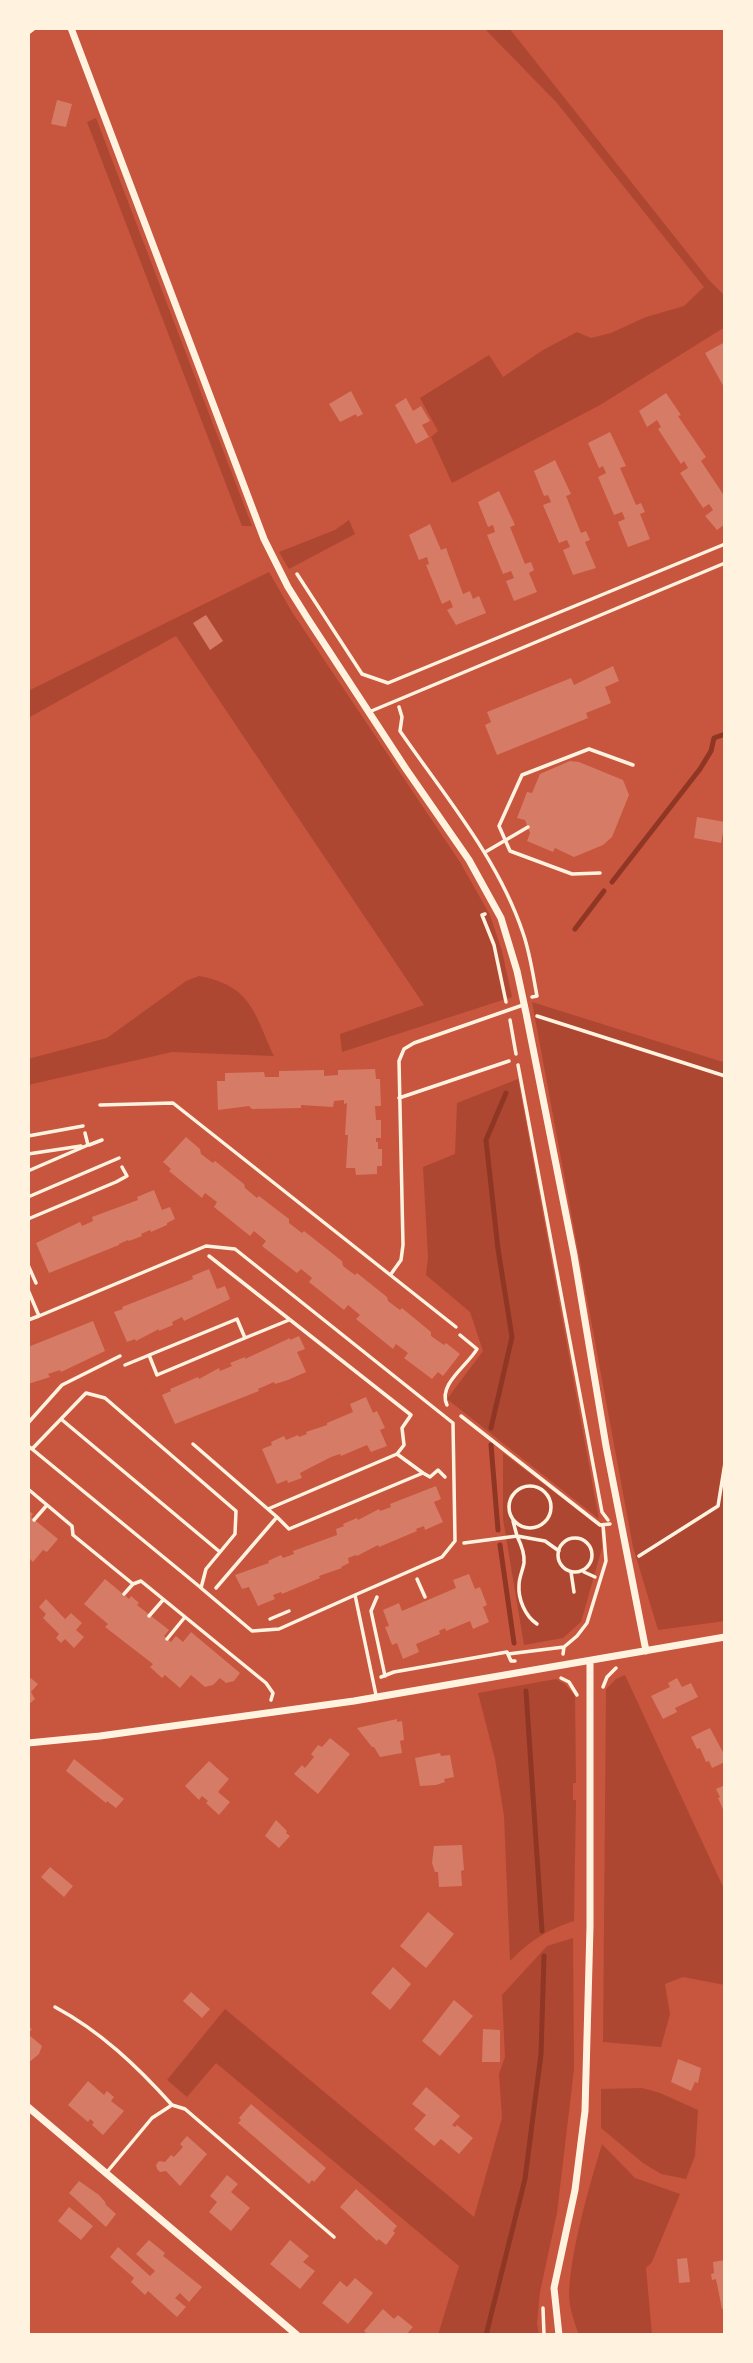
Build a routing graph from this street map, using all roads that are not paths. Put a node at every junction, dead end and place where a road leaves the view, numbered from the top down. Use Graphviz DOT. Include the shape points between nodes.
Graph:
graph roads {
  1 [pos="71,28"];
  2 [pos="725,563"];
  3 [pos="369,712"];
  4 [pos="526,1009"];
  5 [pos="509,1061"];
  6 [pos="400,1098"];
  7 [pos="100,1105"];
  8 [pos="83,1126"];
  9 [pos="28,1136"];
  10 [pos="118,1158"];
  11 [pos="28,1197"];
  12 [pos="391,1274"];
  13 [pos="28,1290"];
  14 [pos="39,1316"];
  15 [pos="28,1320"];
  16 [pos="456,1327"];
  17 [pos="61,1419"];
  18 [pos="30,1447"];
  19 [pos="220,1552"];
  20 [pos="201,1588"];
  21 [pos="355,1595"];
  22 [pos="725,1637"];
  23 [pos="646,1651"];
  24 [pos="590,1661"];
  25 [pos="377,1697"];
  26 [pos="28,1743"];
  27 [pos="55,2007"];
  28 [pos="172,2105"];
  29 [pos="28,2107"];
  30 [pos="106,2173"];
  31 [pos="334,2237"];
  32 [pos="297,2335"];
  33 [pos="559,2335"];
  1 -- 3 [label="street" via="264,538 288,587"];
  2 -- 3 [label="lane"];
  3 -- 4 [label="street" via="497,909"];
  4 -- 6 [label="lane" via="508,1010 404,1049 399,1061"];
  4 -- 23 [label="street"];
  5 -- 6 [label="lane"];
  6 -- 12 [label="lane" via="403,1245 401,1260"];
  7 -- 12 [label="lane" via="173,1102"];
  8 -- 9 [label="lane"];
  10 -- 11 [label="lane"];
  12 -- 16 [label="lane"];
  13 -- 14 [label="lane"];
  14 -- 15 [label="lane"];
  14 -- 21 [label="lane" via="206,1245 235,1249 453,1423 456,1541 442,1557"];
  17 -- 18 [label="lane"];
  17 -- 19 [label="lane"];
  17 -- 19 [label="lane" via="86,1393 105,1398 236,1511 235,1534"];
  18 -- 20 [label="lane"];
  19 -- 20 [label="lane" via="206,1569"];
  20 -- 21 [label="lane" via="252,1631 279,1629"];
  21 -- 25 [label="lane"];
  22 -- 23 [label="street"];
  23 -- 24 [label="street"];
  24 -- 25 [label="street"];
  24 -- 33 [label="street" via="585,2111 575,2190 554,2288"];
  25 -- 26 [label="street"];
  27 -- 28 [label="lane" via="103,2037"];
  28 -- 30 [label="lane" via="152,2118"];
  28 -- 31 [label="lane" via="185,2109"];
  29 -- 30 [label="street"];
  30 -- 32 [label="street"];
}
